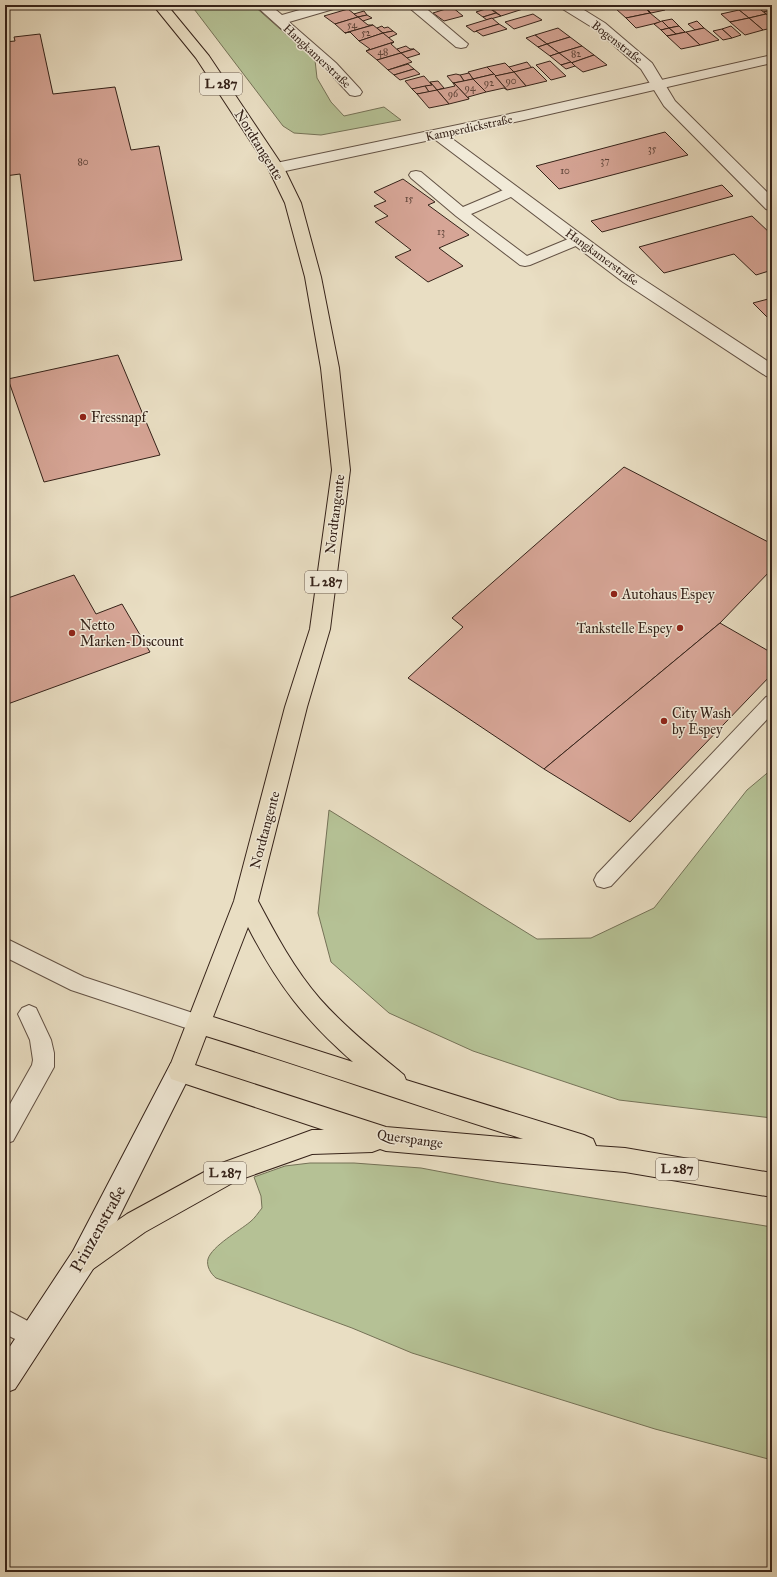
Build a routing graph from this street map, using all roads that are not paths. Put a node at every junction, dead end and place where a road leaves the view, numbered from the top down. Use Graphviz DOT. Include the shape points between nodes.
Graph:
graph roads {
  1 [pos="160,5"];
  2 [pos="262,5"];
  3 [pos="332,5"];
  4 [pos="413,5"];
  5 [pos="566,5"];
  6 [pos="279,20"];
  7 [pos="460,44"];
  8 [pos="772,59"];
  9 [pos="660,86"];
  10 [pos="356,92"];
  11 [pos="438,135"];
  12 [pos="276,168"];
  13 [pos="416,176"];
  14 [pos="513,191"];
  15 [pos="772,206"];
  16 [pos="461,213"];
  17 [pos="578,240"];
  18 [pos="772,372"];
  19 [pos="772,702"];
  20 [pos="604,880"];
  21 [pos="246,902"];
  22 [pos="5,947"];
  23 [pos="29,1014"];
  24 [pos="198,1023"];
  25 [pos="180,1071"];
  26 [pos="406,1092"];
  27 [pos="5,1134"];
  28 [pos="386,1139"];
  29 [pos="625,1160"];
  30 [pos="772,1185"];
  31 [pos="83,1260"];
  32 [pos="5,1321"];
  33 [pos="33,1336"];
  34 [pos="5,1379"];
  1 -- 12 [label="main road, Nordtangente / L 287" via="202,56"];
  2 -- 6 [label="street, Hangkamerstraße"];
  3 -- 6 [label="street, Hangkamerstraße"];
  4 -- 7 [label="street"];
  5 -- 9 [label="street, Bogenstraße" via="600,26 629,49 647,66"];
  6 -- 10 [label="street, Hangkamerstraße"];
  8 -- 9 [label="street, Kamperdickstraße"];
  9 -- 11 [label="street, Kamperdickstraße"];
  9 -- 15 [label="street" via="674,109"];
  11 -- 12 [label="street, Kamperdickstraße"];
  11 -- 14 [label="street, Hangkamerstraße"];
  12 -- 21 [label="main road, Nordtangente / L 287" via="293,203 313,277 330,368 341,470 320,628 296,707"];
  13 -- 16 [label="lane"];
  14 -- 16 [label="lane"];
  14 -- 17 [label="street, Hangkamerstraße"];
  16 -- 17 [label="lane" via="525,262"];
  17 -- 18 [label="street, Hangkamerstraße" via="629,278"];
  19 -- 20 [label="lane"];
  21 -- 24 [label="main road, Nordtangente / L 287"];
  21 -- 26 [label="main road, L 287" via="275,957 311,1006 337,1033"];
  22 -- 24 [label="lane" via="78,984"];
  23 -- 27 [label="lane" via="45,1055 43,1067"];
  24 -- 25 [label="main road, Nordtangente / L 287"];
  24 -- 26 [label="main road, Querspange / L 287" via="294,1052"];
  25 -- 28 [label="main road, Querspange / L 287"];
  25 -- 31 [label="street, Prinzenstraße"];
  26 -- 29 [label="main road, Querspange / L 287"];
  28 -- 29 [label="main road, Querspange / L 287"];
  28 -- 31 [label="main road, L 287" via="312,1142 228,1172 136,1223"];
  29 -- 30 [label="main road, Querspange / L 287"];
  31 -- 33 [label="street, Prinzenstraße"];
  32 -- 33 [label="lane"];
  33 -- 34 [label="street, Prinzenstraße"];
}
